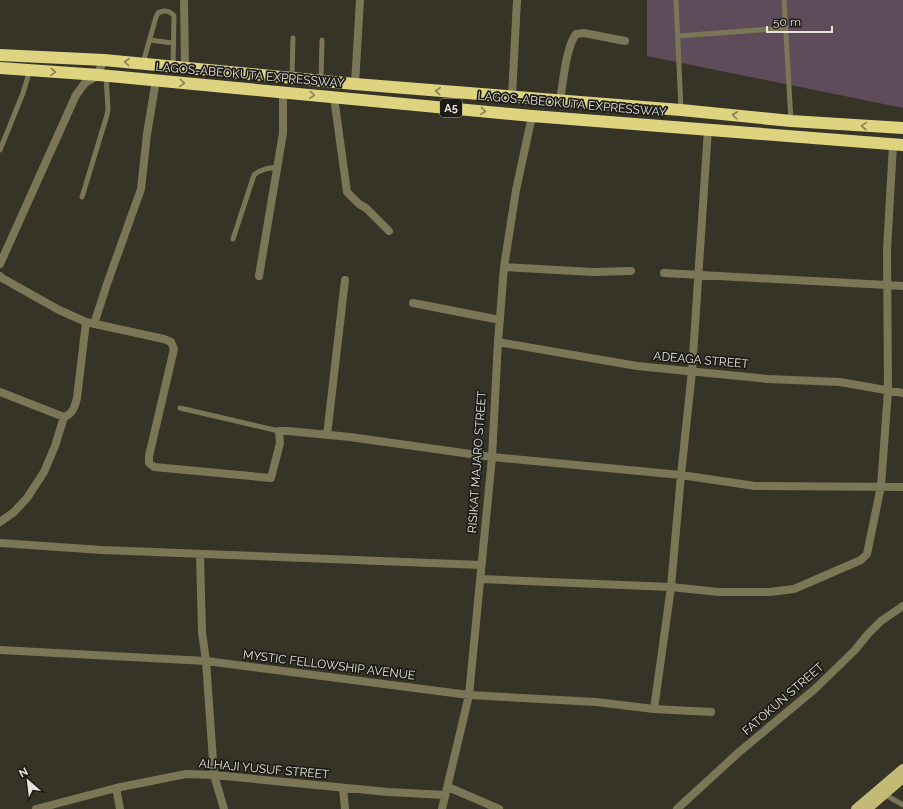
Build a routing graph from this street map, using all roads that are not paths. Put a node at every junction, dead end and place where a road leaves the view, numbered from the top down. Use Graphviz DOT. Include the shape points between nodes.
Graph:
graph roads {
  1 [pos="184,0"];
  2 [pos="360,0"];
  3 [pos="517,0"];
  4 [pos="676,0"];
  5 [pos="784,0"];
  6 [pos="786,28"];
  7 [pos="678,36"];
  8 [pos="293,38"];
  9 [pos="150,40"];
  10 [pos="322,40"];
  11 [pos="625,41"];
  12 [pos="172,42"];
  13 [pos="0,55"];
  14 [pos="104,60"];
  15 [pos="143,63"];
  16 [pos="173,66"];
  17 [pos="185,67"];
  18 [pos="0,68"];
  19 [pos="30,70"];
  20 [pos="103,76"];
  21 [pos="292,78"];
  22 [pos="156,80"];
  23 [pos="321,81"];
  24 [pos="355,84"];
  25 [pos="283,92"];
  26 [pos="512,96"];
  27 [pos="334,97"];
  28 [pos="560,100"];
  29 [pos="681,110"];
  30 [pos="532,116"];
  31 [pos="791,121"];
  32 [pos="903,128"];
  33 [pos="708,129"];
  34 [pos="898,145"];
  35 [pos="0,150"];
  36 [pos="278,167"];
  37 [pos="82,198"];
  38 [pos="389,232"];
  39 [pos="233,239"];
  40 [pos="0,264"];
  41 [pos="504,267"];
  42 [pos="631,271"];
  43 [pos="664,273"];
  44 [pos="0,276"];
  45 [pos="259,276"];
  46 [pos="699,276"];
  47 [pos="345,280"];
  48 [pos="887,284"];
  49 [pos="903,286"];
  50 [pos="413,303"];
  51 [pos="500,320"];
  52 [pos="90,323"];
  53 [pos="498,342"];
  54 [pos="692,371"];
  55 [pos="888,391"];
  56 [pos="0,392"];
  57 [pos="903,392"];
  58 [pos="180,408"];
  59 [pos="64,417"];
  60 [pos="279,431"];
  61 [pos="327,435"];
  62 [pos="492,456"];
  63 [pos="681,475"];
  64 [pos="881,486"];
  65 [pos="903,487"];
  66 [pos="1,521"];
  67 [pos="0,543"];
  68 [pos="200,554"];
  69 [pos="481,566"];
  70 [pos="481,579"];
  71 [pos="671,587"];
  72 [pos="903,606"];
  73 [pos="0,650"];
  74 [pos="206,661"];
  75 [pos="469,695"];
  76 [pos="654,709"];
  77 [pos="711,712"];
  78 [pos="903,769"];
  79 [pos="214,775"];
  80 [pos="903,778"];
  81 [pos="116,788"];
  82 [pos="342,788"];
  83 [pos="446,791"];
  84 [pos="884,794"];
  85 [pos="903,806"];
  86 [pos="36,809"];
  87 [pos="120,809"];
  88 [pos="224,809"];
  89 [pos="345,809"];
  90 [pos="442,809"];
  91 [pos="499,809"];
  92 [pos="677,809"];
  93 [pos="856,809"];
  94 [pos="869,809"];
  1 -- 17 [label="street"];
  2 -- 24 [label="street"];
  3 -- 26 [label="street"];
  4 -- 7 [label="lane"];
  5 -- 6 [label="lane"];
  6 -- 7 [label="lane"];
  6 -- 31 [label="lane"];
  7 -- 29 [label="lane"];
  8 -- 21 [label="lane"];
  9 -- 12 [label="lane"];
  9 -- 12 [label="lane" via="156,16 166,11 174,16"];
  9 -- 15 [label="lane"];
  10 -- 23 [label="lane"];
  11 -- 28 [label="street" via="584,32 576,34 572,40"];
  12 -- 16 [label="lane"];
  13 -- 14 [label="highway, LAGOS-ABEOKUTA EXPRESSWAY / A5"];
  15 -- 14 [label="highway, LAGOS-ABEOKUTA EXPRESSWAY / A5, one-way"];
  14 -- 20 [label="street" via="98,73"];
  15 -- 16 [label="highway, LAGOS-ABEOKUTA EXPRESSWAY / A5"];
  16 -- 17 [label="highway, LAGOS-ABEOKUTA EXPRESSWAY / A5"];
  17 -- 21 [label="highway, LAGOS-ABEOKUTA EXPRESSWAY / A5"];
  18 -- 19 [label="highway, LAGOS-ABEOKUTA EXPRESSWAY / A5"];
  19 -- 20 [label="highway, LAGOS-ABEOKUTA EXPRESSWAY / A5, one-way"];
  19 -- 35 [label="lane"];
  20 -- 22 [label="highway, LAGOS-ABEOKUTA EXPRESSWAY / A5"];
  20 -- 37 [label="lane" via="107,115"];
  20 -- 40 [label="street" via="84,83 76,95"];
  21 -- 23 [label="highway, LAGOS-ABEOKUTA EXPRESSWAY / A5"];
  22 -- 25 [label="highway, LAGOS-ABEOKUTA EXPRESSWAY / A5, one-way"];
  22 -- 52 [label="street" via="141,189 107,284"];
  23 -- 24 [label="highway, LAGOS-ABEOKUTA EXPRESSWAY / A5"];
  26 -- 24 [label="highway, LAGOS-ABEOKUTA EXPRESSWAY / A5, one-way"];
  25 -- 27 [label="highway, LAGOS-ABEOKUTA EXPRESSWAY / A5, one-way"];
  25 -- 36 [label="street" via="284,122"];
  26 -- 28 [label="highway, LAGOS-ABEOKUTA EXPRESSWAY / A5"];
  27 -- 30 [label="highway, LAGOS-ABEOKUTA EXPRESSWAY / A5, one-way"];
  27 -- 38 [label="street" via="347,192"];
  28 -- 29 [label="highway, LAGOS-ABEOKUTA EXPRESSWAY / A5"];
  31 -- 29 [label="highway, LAGOS-ABEOKUTA EXPRESSWAY / A5, one-way"];
  30 -- 33 [label="highway, LAGOS-ABEOKUTA EXPRESSWAY / A5"];
  30 -- 41 [label="street, RISIKAT MAJARO STREET" via="516,190"];
  32 -- 31 [label="highway, LAGOS-ABEOKUTA EXPRESSWAY / A5, one-way"];
  33 -- 34 [label="highway, LAGOS-ABEOKUTA EXPRESSWAY / A5"];
  33 -- 46 [label="street"];
  34 -- 48 [label="street"];
  36 -- 39 [label="lane" via="258,171 254,175"];
  36 -- 45 [label="street"];
  41 -- 42 [label="street" via="593,272"];
  41 -- 51 [label="street, RISIKAT MAJARO STREET"];
  43 -- 46 [label="street"];
  44 -- 52 [label="street" via="59,310"];
  46 -- 48 [label="street"];
  46 -- 54 [label="street"];
  47 -- 61 [label="street"];
  48 -- 49 [label="street"];
  48 -- 55 [label="street"];
  50 -- 51 [label="street"];
  51 -- 53 [label="street, RISIKAT MAJARO STREET"];
  52 -- 59 [label="street" via="77,398 74,408"];
  52 -- 60 [label="street" via="164,339 171,342 174,348 149,456 149,463 154,467 271,478 280,443"];
  53 -- 54 [label="street, ADEAGA STREET" via="637,366"];
  53 -- 62 [label="street, RISIKAT MAJARO STREET"];
  54 -- 55 [label="street, ADEAGA STREET" via="768,379 840,382"];
  54 -- 63 [label="street"];
  55 -- 57 [label="street, ADEAGA STREET"];
  55 -- 64 [label="street"];
  56 -- 59 [label="street"];
  58 -- 60 [label="lane"];
  59 -- 66 [label="street" via="44,472 14,512"];
  60 -- 61 [label="street"];
  61 -- 62 [label="street"];
  62 -- 63 [label="street"];
  62 -- 69 [label="street, RISIKAT MAJARO STREET"];
  63 -- 64 [label="street" via="755,486"];
  63 -- 71 [label="street"];
  64 -- 65 [label="street"];
  64 -- 71 [label="street" via="867,554 861,560 794,589 770,592 718,592"];
  67 -- 68 [label="street"];
  68 -- 69 [label="street"];
  68 -- 74 [label="street" via="202,632"];
  69 -- 70 [label="street, RISIKAT MAJARO STREET"];
  70 -- 71 [label="street"];
  70 -- 75 [label="street, RISIKAT MAJARO STREET"];
  71 -- 76 [label="street"];
  72 -- 92 [label="street, FATOKUN STREET" via="868,634 816,688 738,753"];
  73 -- 74 [label="street, MYSTIC FELLOWSHIP AVENUE"];
  74 -- 75 [label="street, MYSTIC FELLOWSHIP AVENUE"];
  74 -- 79 [label="street"];
  75 -- 76 [label="street, MYSTIC FELLOWSHIP AVENUE" via="596,702"];
  75 -- 83 [label="street, RISIKAT MAJARO STREET"];
  76 -- 77 [label="street, MYSTIC FELLOWSHIP AVENUE"];
  78 -- 93 [label="main road"];
  79 -- 81 [label="street, ALHAJI YUSUF STREET" via="186,774"];
  79 -- 82 [label="street, ALHAJI YUSUF STREET"];
  79 -- 88 [label="street"];
  80 -- 84 [label="main road"];
  81 -- 86 [label="street, ALHAJI YUSUF STREET"];
  81 -- 87 [label="street"];
  82 -- 83 [label="street, ALHAJI YUSUF STREET" via="388,792"];
  82 -- 89 [label="street"];
  83 -- 90 [label="street, RISIKAT MAJARO STREET"];
  83 -- 91 [label="street"];
  84 -- 85 [label="lane"];
  84 -- 94 [label="main road"];
}
